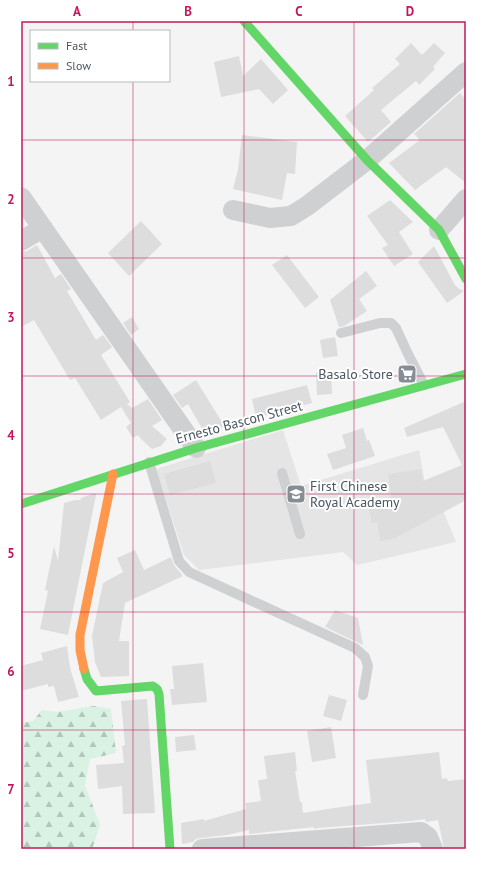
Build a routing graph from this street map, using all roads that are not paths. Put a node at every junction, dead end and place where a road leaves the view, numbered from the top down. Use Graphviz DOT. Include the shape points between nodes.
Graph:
graph roads {
  1 [pos="244,21"];
  2 [pos="466,72"];
  3 [pos="367,160"];
  4 [pos="21,197"];
  5 [pos="466,199"];
  6 [pos="233,210"];
  7 [pos="43,228"];
  8 [pos="439,230"];
  9 [pos="21,241"];
  10 [pos="466,279"];
  11 [pos="341,333"];
  12 [pos="466,374"];
  13 [pos="424,385"];
  14 [pos="196,448"];
  15 [pos="149,462"];
  16 [pos="282,473"];
  17 [pos="113,474"];
  18 [pos="21,504"];
  19 [pos="300,534"];
  20 [pos="363,695"];
  21 [pos="170,849"];
  22 [pos="202,849"];
  23 [pos="432,849"];
  1 -- 3 [label="street"];
  2 -- 3 [label="street"];
  3 -- 6 [label="street" via="291,216 270,218"];
  3 -- 8 [label="street"];
  4 -- 7 [label="street"];
  5 -- 8 [label="street"];
  7 -- 9 [label="street"];
  7 -- 14 [label="street"];
  8 -- 10 [label="street"];
  11 -- 13 [label="lane" via="380,322 391,323 396,328"];
  12 -- 13 [label="street, Ernesto Bascon Street"];
  13 -- 14 [label="street, Ernesto Bascon Street"];
  14 -- 15 [label="street, Ernesto Bascon Street"];
  15 -- 17 [label="street, Ernesto Bascon Street"];
  15 -- 20 [label="lane" via="179,561 189,572 355,648 365,657 368,666"];
  16 -- 19 [label="lane"];
  17 -- 18 [label="street, Ernesto Bascon Street"];
  17 -- 21 [label="street" via="79,648 90,685 96,691 153,686 157,689"];
  22 -- 23 [label="street" via="421,832 428,837"];
}
